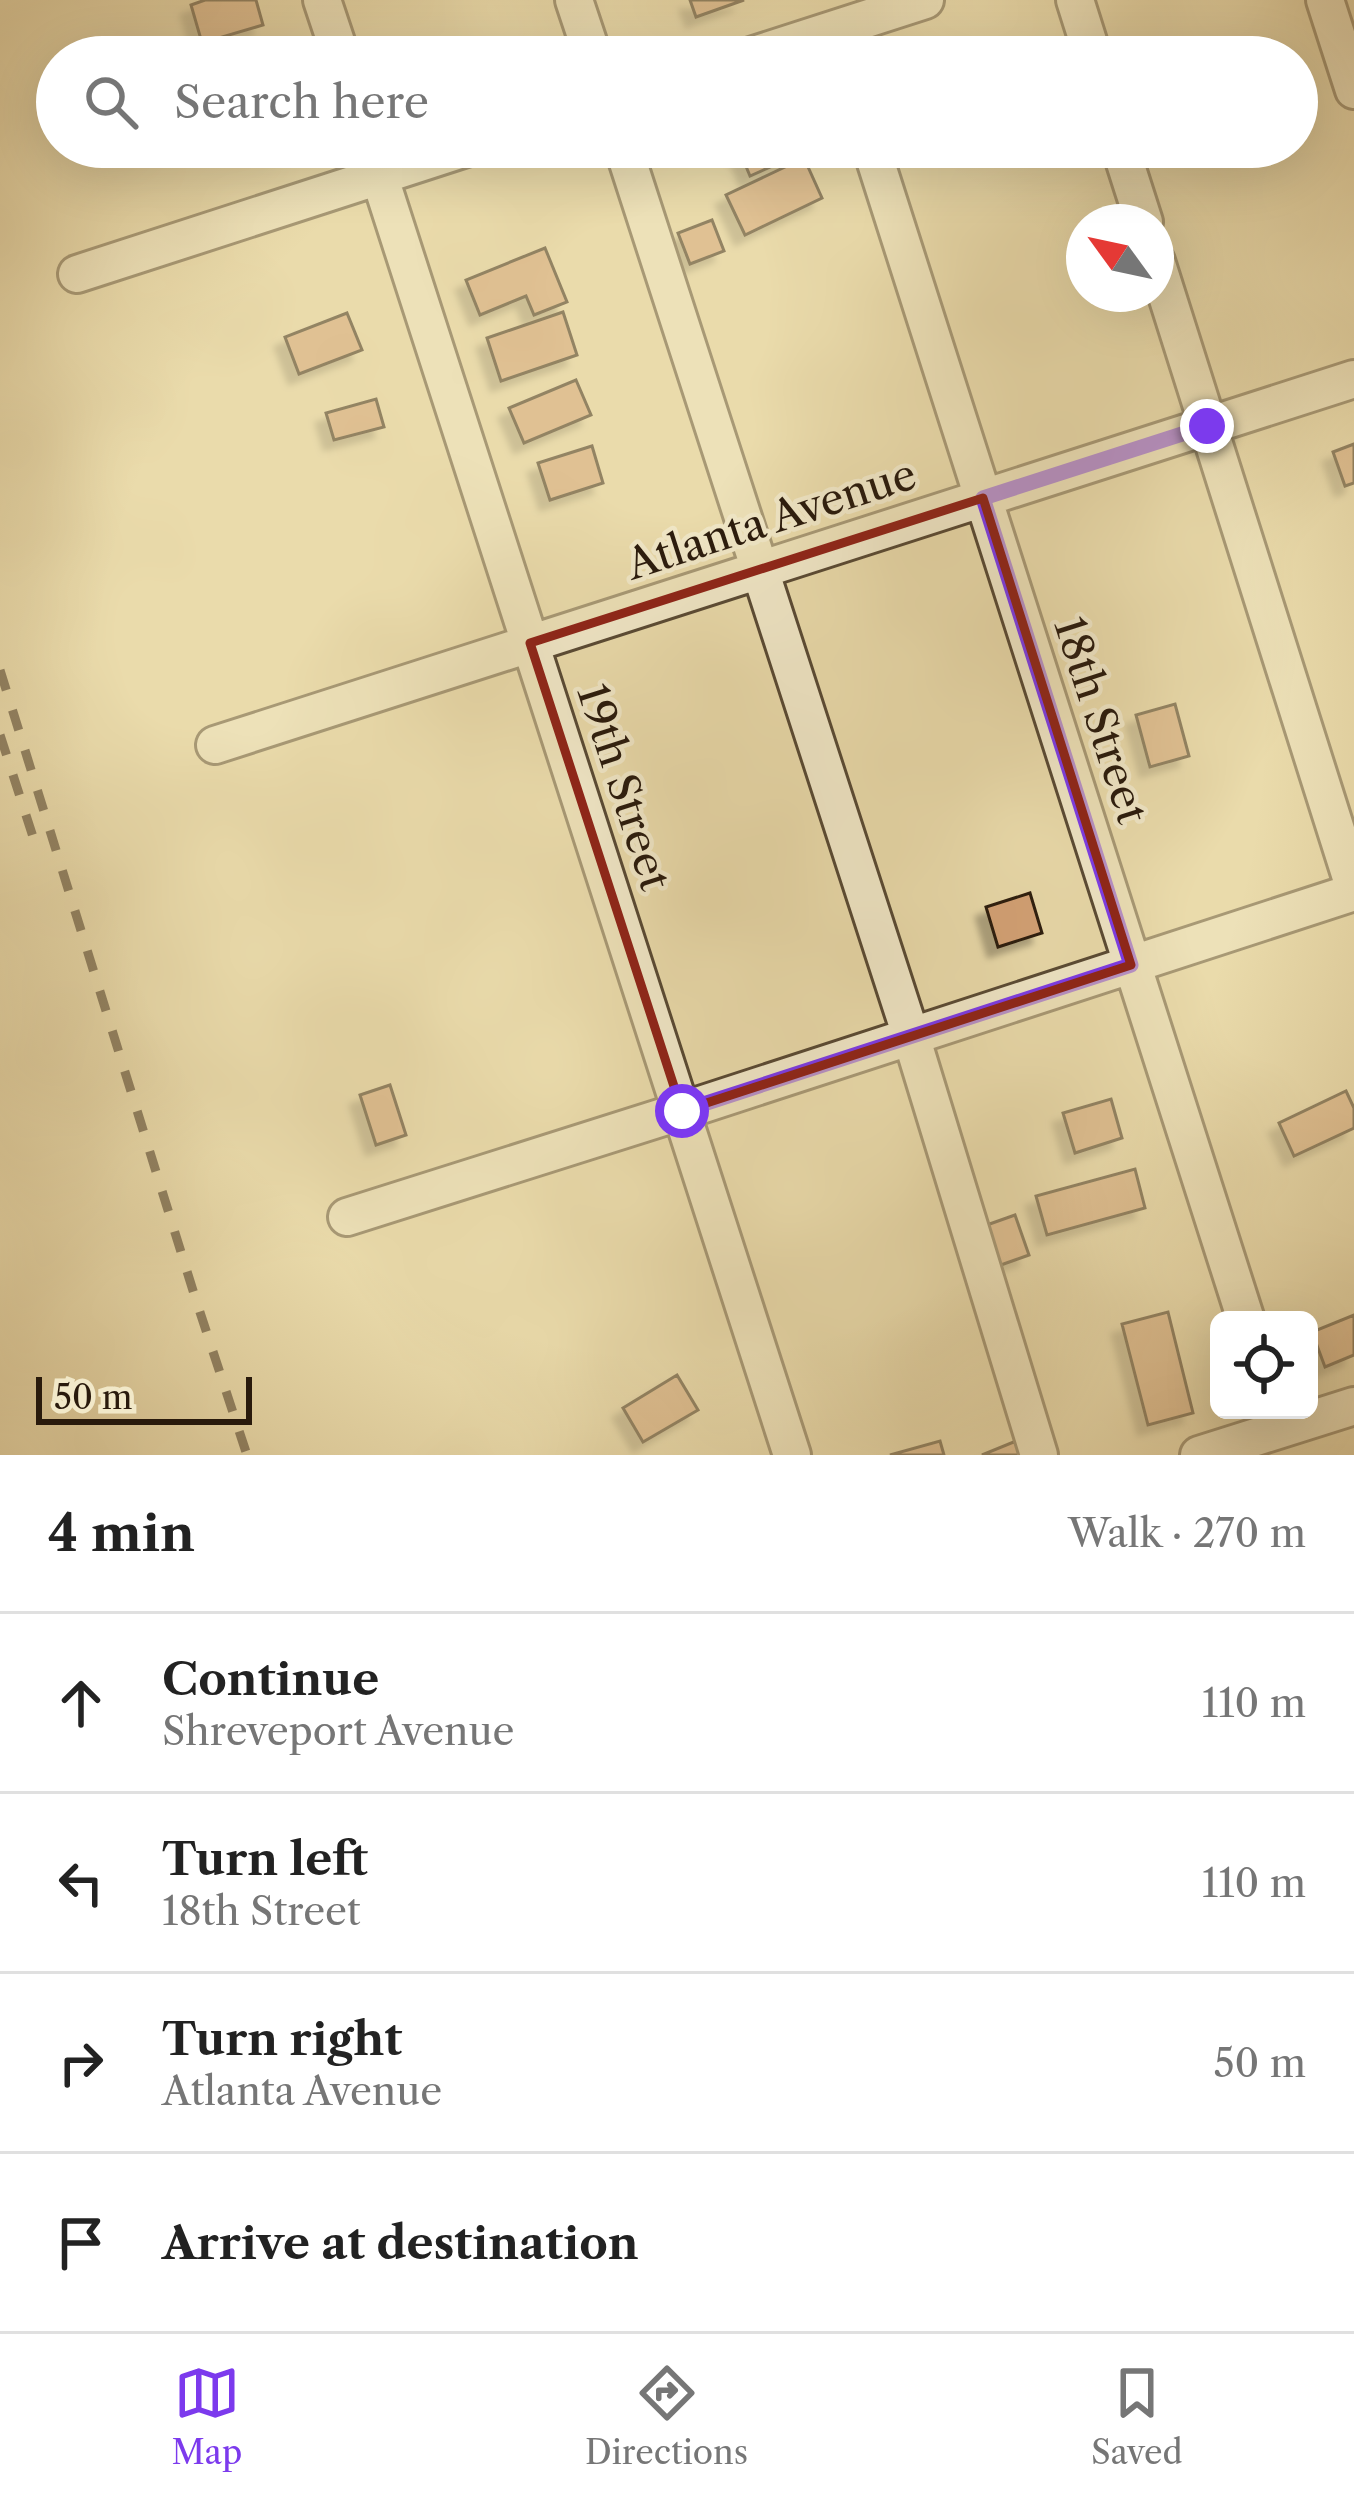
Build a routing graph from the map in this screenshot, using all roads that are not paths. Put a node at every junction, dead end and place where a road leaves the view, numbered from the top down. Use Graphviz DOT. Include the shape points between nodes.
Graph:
graph roads {
  1 [pos="322,0"];
  2 [pos="574,0"];
  3 [pos="926,0"];
  4 [pos="1075,0"];
  5 [pos="1325,0"];
  6 [pos="833,29"];
  7 [pos="333,36"];
  8 [pos="586,36"];
  9 [pos="1086,36"];
  10 [pos="1354,90"];
  11 [pos="358,168"];
  12 [pos="376,168"];
  13 [pos="630,168"];
  14 [pos="878,168"];
  15 [pos="1127,168"];
  16 [pos="1138,204"];
  17 [pos="76,274"];
  18 [pos="1172,312"];
  19 [pos="1354,379"];
  20 [pos="1207,426"];
  21 [pos="983,498"];
  22 [pos="760,571"];
  23 [pos="530,643"];
  24 [pos="215,745"];
  25 [pos="1354,889"];
  26 [pos="1131,965"];
  27 [pos="910,1036"];
  28 [pos="682,1111"];
  29 [pos="347,1216"];
  30 [pos="1243,1311"];
  31 [pos="1354,1406"];
  32 [pos="1283,1431"];
  33 [pos="792,1455"];
  34 [pos="1039,1455"];
  35 [pos="1199,1455"];
  1 -- 7 [label="street"];
  2 -- 8 [label="street"];
  3 -- 6 [label="street"];
  4 -- 9 [label="street"];
  5 -- 10 [label="street"];
  11 -- 17 [label="street"];
  12 -- 23 [label="street, 19th Street"];
  13 -- 22 [label="street"];
  14 -- 21 [label="street, 18th Street"];
  15 -- 16 [label="street"];
  18 -- 20 [label="street"];
  19 -- 20 [label="street, Atlanta Avenue"];
  20 -- 21 [label="street, Atlanta Avenue"];
  20 -- 25 [label="street"];
  21 -- 22 [label="street, Atlanta Avenue"];
  21 -- 26 [label="street, 18th Street"];
  22 -- 23 [label="street, Atlanta Avenue"];
  22 -- 27 [label="street"];
  23 -- 24 [label="street, Atlanta Avenue"];
  23 -- 28 [label="street, 19th Street"];
  25 -- 26 [label="street"];
  26 -- 27 [label="street"];
  26 -- 30 [label="street, 18th Street"];
  27 -- 28 [label="street"];
  27 -- 34 [label="street"];
  28 -- 29 [label="street"];
  28 -- 33 [label="street, 19th Street"];
  31 -- 32 [label="street"];
  32 -- 35 [label="street"];
}
